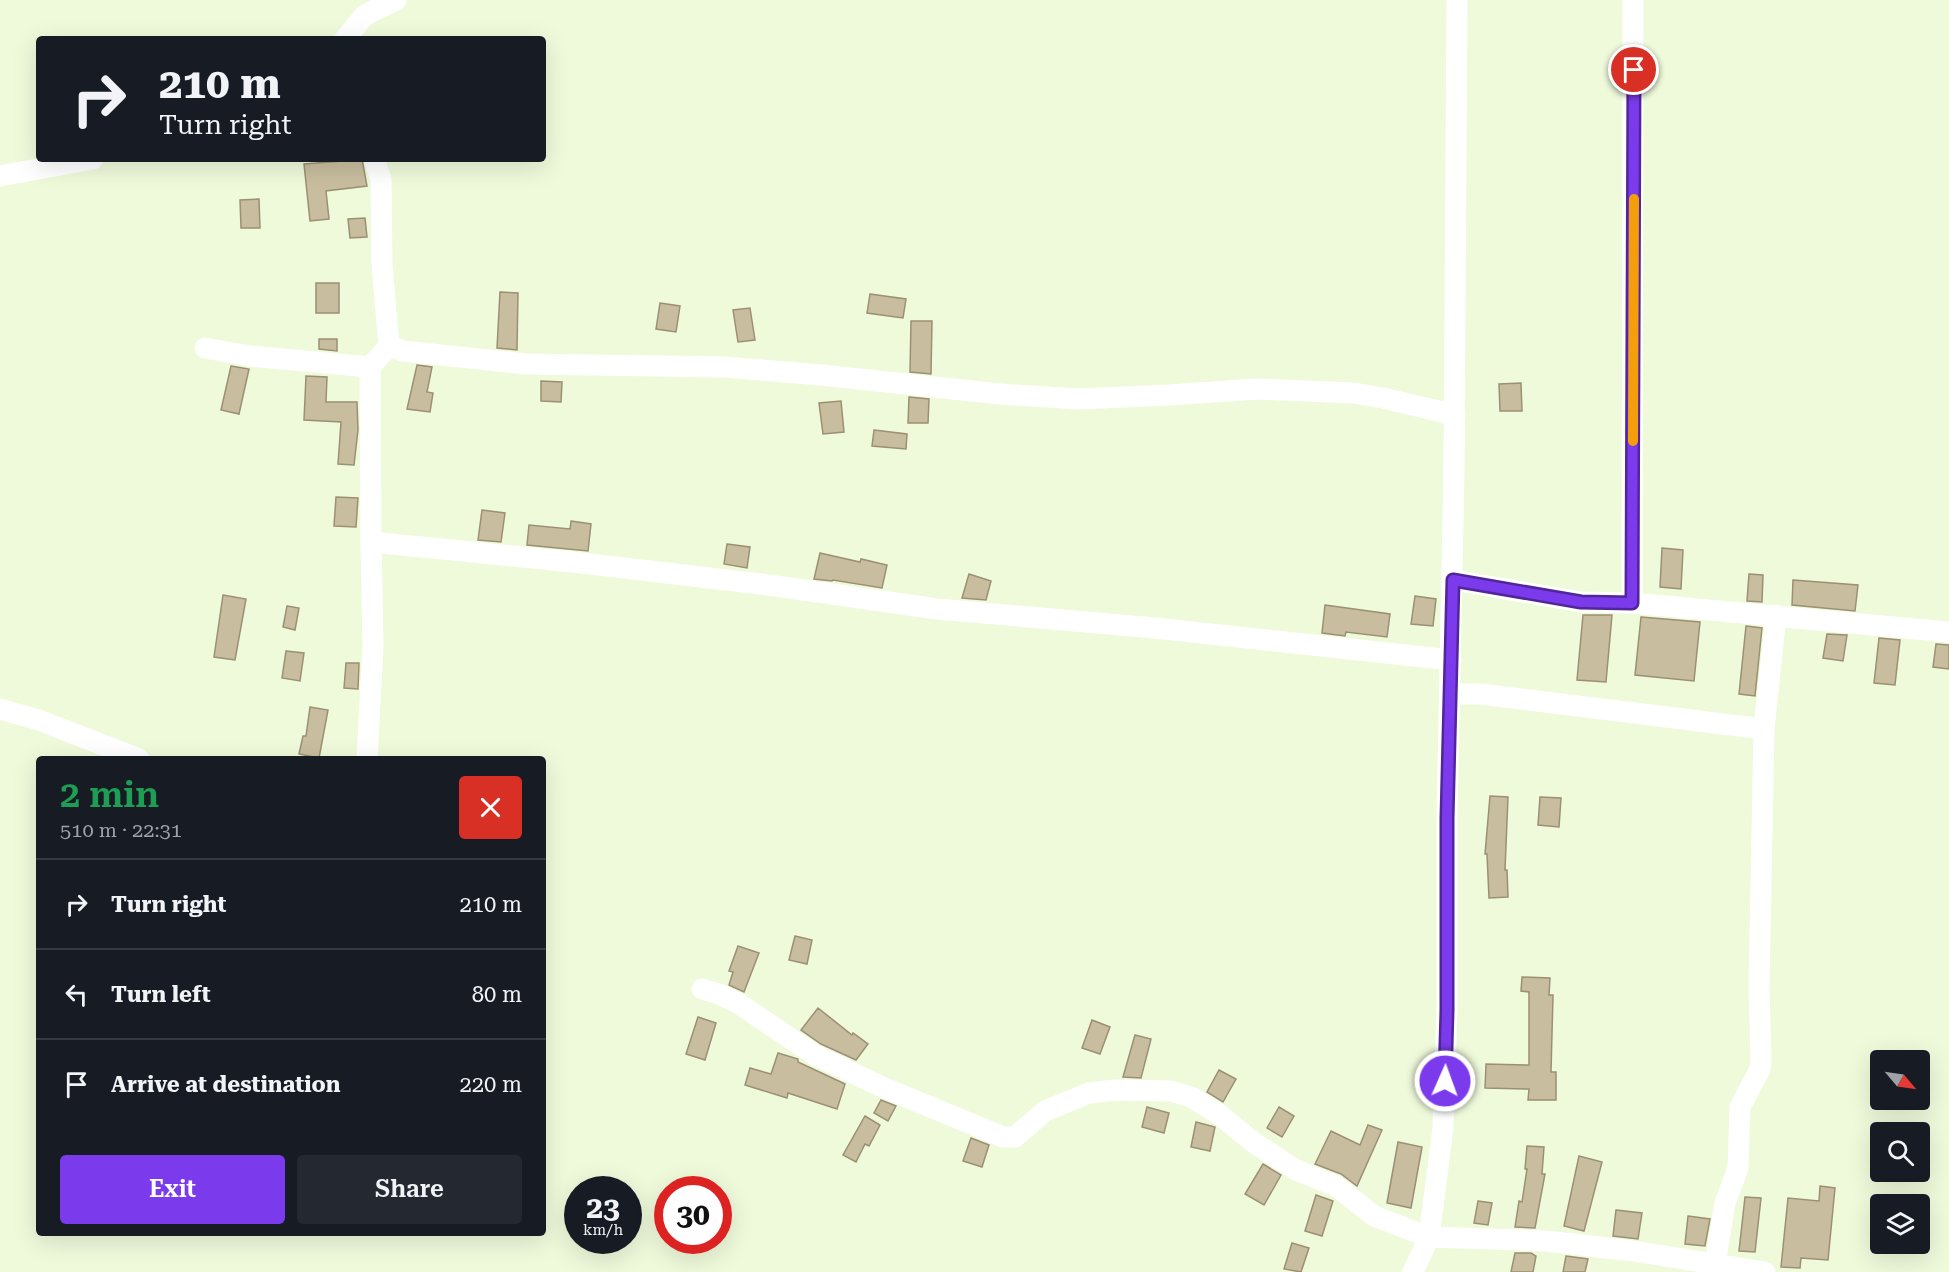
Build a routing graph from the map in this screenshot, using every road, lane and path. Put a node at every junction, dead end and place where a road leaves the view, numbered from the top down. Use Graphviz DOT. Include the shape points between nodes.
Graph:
graph roads {
  1 [pos="396,0"];
  2 [pos="1457,0"];
  3 [pos="1633,0"];
  4 [pos="348,36"];
  5 [pos="77,162"];
  6 [pos="375,162"];
  7 [pos="0,176"];
  8 [pos="389,346"];
  9 [pos="205,348"];
  10 [pos="370,367"];
  11 [pos="1455,415"];
  12 [pos="371,542"];
  13 [pos="1453,580"];
  14 [pos="1632,603"];
  15 [pos="1776,615"];
  16 [pos="1949,632"];
  17 [pos="1451,660"];
  18 [pos="1450,694"];
  19 [pos="0,709"];
  20 [pos="1764,729"];
  21 [pos="131,756"];
  22 [pos="367,756"];
  23 [pos="702,989"];
  24 [pos="1429,1237"];
  25 [pos="1716,1264"];
  26 [pos="1413,1272"];
  27 [pos="1765,1272"];
  1 -- 4 [label="street" via="365,15"];
  2 -- 11 [label="street"];
  3 -- 14 [label="street"];
  5 -- 7 [label="street"];
  6 -- 8 [label="street" via="381,179 382,265"];
  8 -- 10 [label="street"];
  8 -- 11 [label="street" via="403,351 526,364 724,367 1078,399 1257,388 1354,393"];
  9 -- 10 [label="street"];
  10 -- 12 [label="street"];
  11 -- 13 [label="street"];
  12 -- 17 [label="street" via="749,582 937,609"];
  12 -- 22 [label="street" via="373,646"];
  13 -- 14 [label="street" via="1581,602"];
  13 -- 17 [label="street"];
  14 -- 15 [label="street"];
  15 -- 16 [label="street"];
  15 -- 20 [label="street"];
  17 -- 18 [label="street"];
  18 -- 20 [label="street" via="1480,694"];
  18 -- 24 [label="street" via="1443,1128"];
  19 -- 21 [label="street"];
  20 -- 25 [label="street" via="1761,1059 1760,1069 1740,1107 1738,1168 1725,1203"];
  23 -- 24 [label="street" via="738,1004 815,1055 1003,1137 1015,1137 1045,1111 1089,1093 1171,1091 1191,1097 1296,1170 1336,1186 1374,1216"];
  24 -- 25 [label="street" via="1546,1241"];
  24 -- 26 [label="street"];
  25 -- 27 [label="street"];
}
